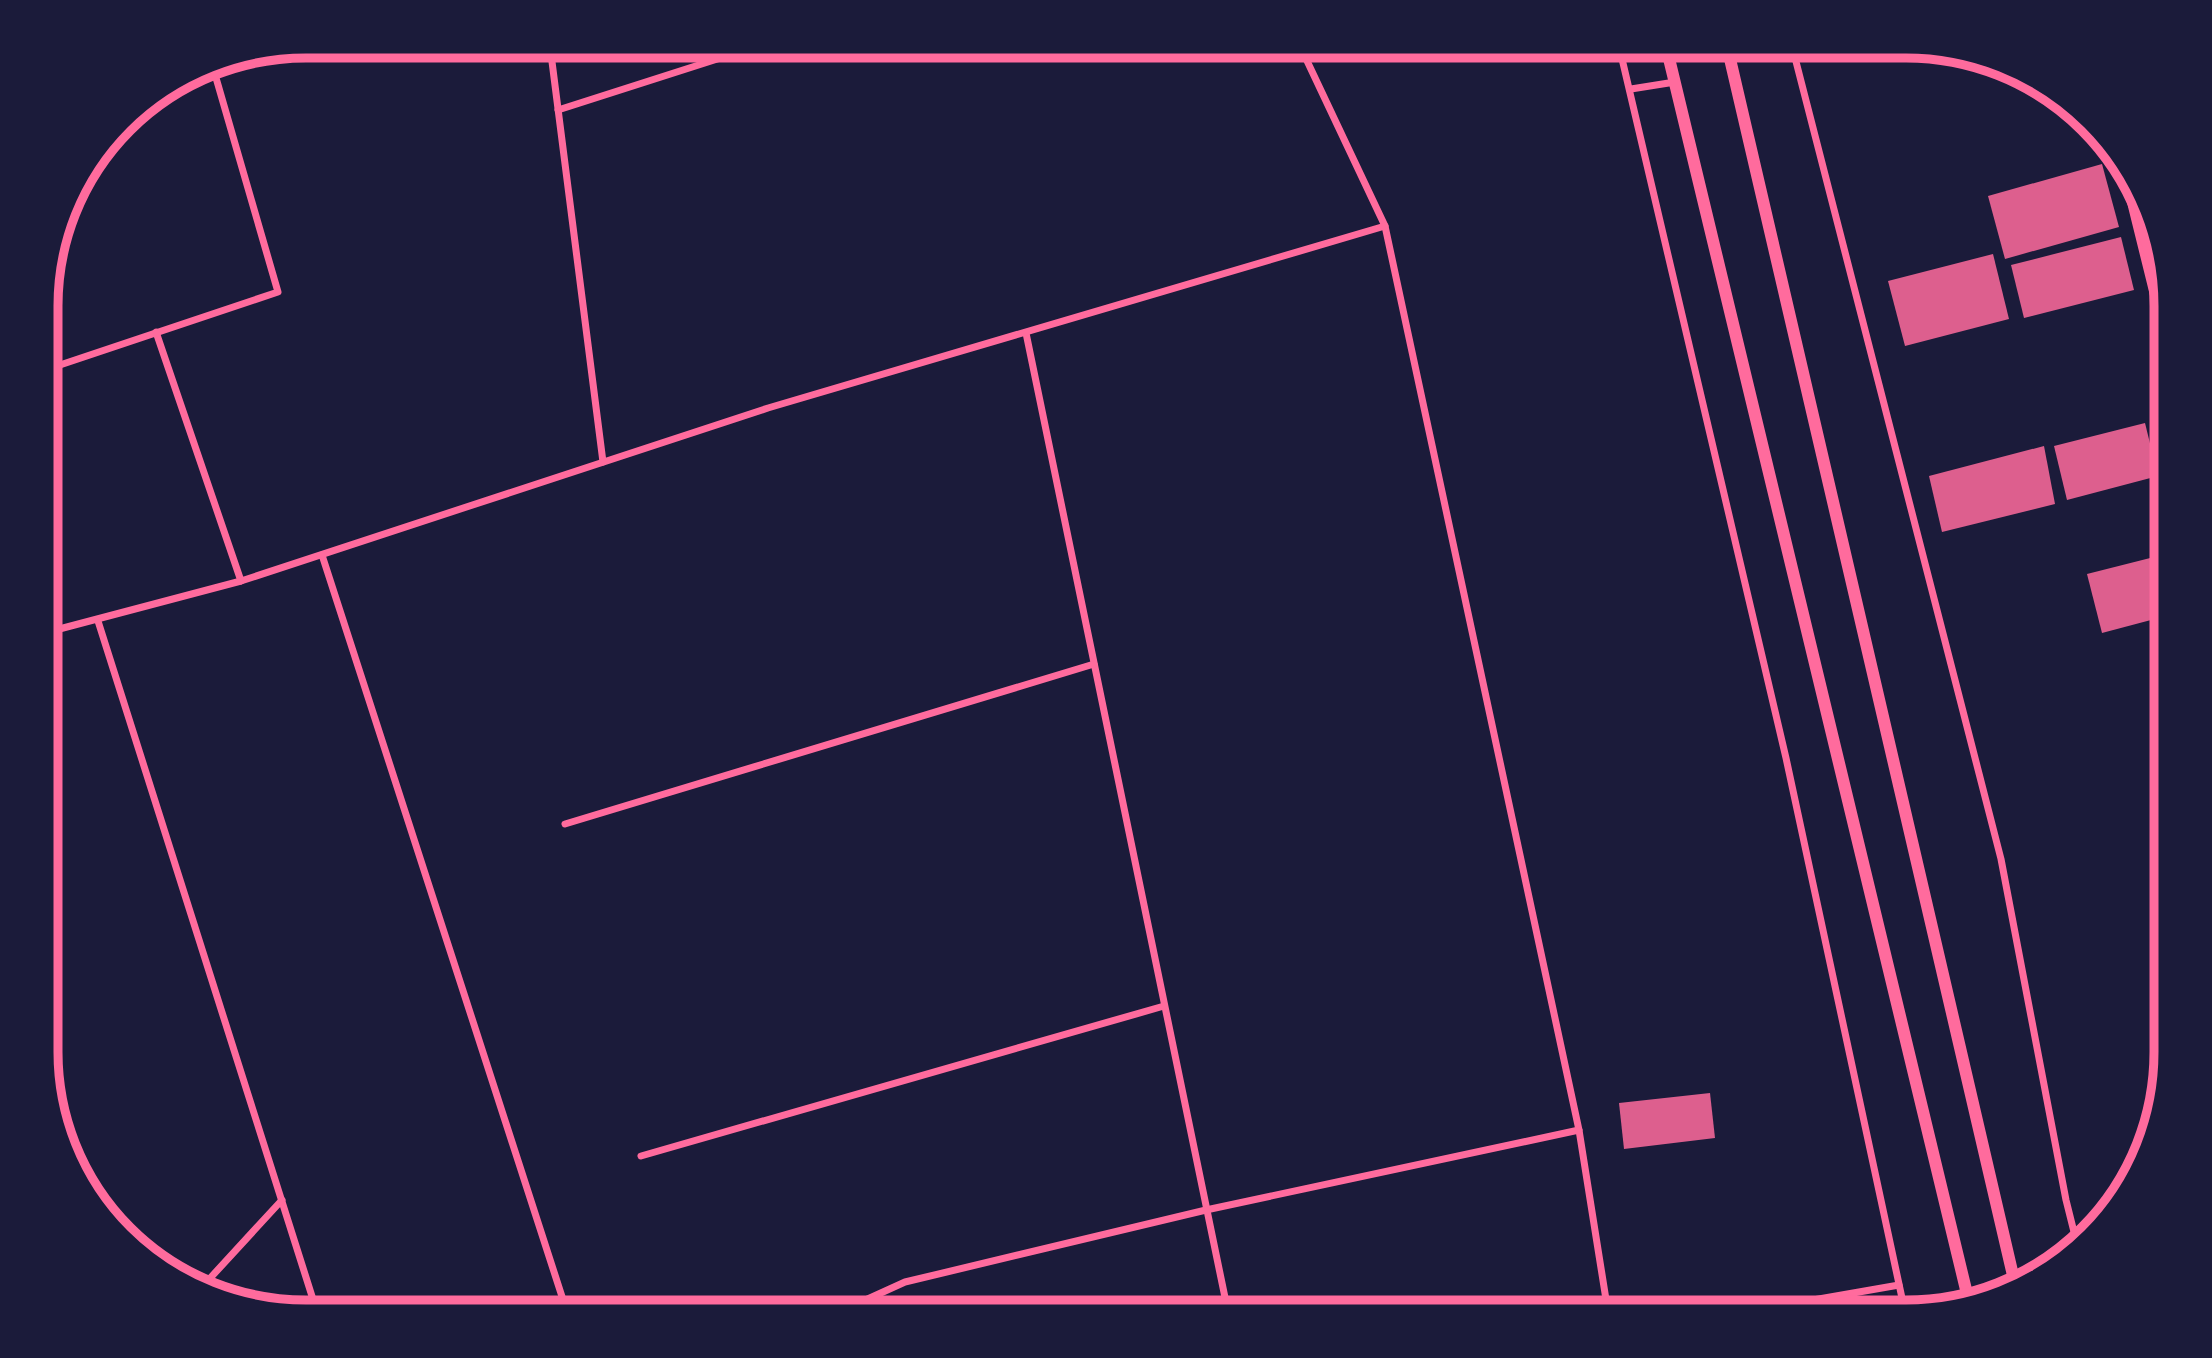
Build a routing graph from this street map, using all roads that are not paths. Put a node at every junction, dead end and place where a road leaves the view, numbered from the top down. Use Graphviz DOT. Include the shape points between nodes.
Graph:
graph roads {
  1 [pos="552,58"];
  2 [pos="720,58"];
  3 [pos="1306,58"];
  4 [pos="1622,58"];
  5 [pos="1669,58"];
  6 [pos="1730,58"];
  7 [pos="1795,58"];
  8 [pos="215,75"];
  9 [pos="1675,82"];
  10 [pos="1631,89"];
  11 [pos="558,110"];
  12 [pos="2129,196"];
  13 [pos="1385,226"];
  14 [pos="2154,297"];
  15 [pos="156,332"];
  16 [pos="1026,333"];
  17 [pos="58,366"];
  18 [pos="603,463"];
  19 [pos="322,555"];
  20 [pos="241,581"];
  21 [pos="98,621"];
  22 [pos="58,630"];
  23 [pos="1094,664"];
  24 [pos="565,824"];
  25 [pos="1164,1006"];
  26 [pos="1579,1130"];
  27 [pos="642,1156"];
  28 [pos="282,1200"];
  29 [pos="1206,1210"];
  30 [pos="2075,1234"];
  31 [pos="2013,1276"];
  32 [pos="208,1280"];
  33 [pos="1899,1286"];
  34 [pos="1967,1293"];
  35 [pos="313,1300"];
  36 [pos="562,1300"];
  37 [pos="865,1300"];
  38 [pos="1225,1300"];
  39 [pos="1606,1300"];
  40 [pos="1816,1300"];
  41 [pos="1902,1300"];
  1 -- 11 [label="street"];
  2 -- 11 [label="street"];
  3 -- 13 [label="street"];
  4 -- 10 [label="street"];
  5 -- 9 [label="street"];
  6 -- 31 [label="street"];
  7 -- 30 [label="street" via="2001,859"];
  8 -- 15 [label="street" via="278,292"];
  9 -- 10 [label="street"];
  9 -- 34 [label="street"];
  10 -- 33 [label="street" via="1786,758"];
  11 -- 18 [label="street"];
  12 -- 14 [label="street"];
  13 -- 16 [label="street"];
  13 -- 26 [label="street"];
  15 -- 17 [label="street"];
  15 -- 20 [label="street"];
  16 -- 18 [label="street" via="768,408"];
  16 -- 23 [label="street"];
  18 -- 19 [label="street"];
  19 -- 20 [label="street"];
  19 -- 36 [label="street"];
  20 -- 21 [label="street"];
  21 -- 22 [label="street"];
  21 -- 28 [label="street"];
  23 -- 24 [label="street"];
  23 -- 25 [label="street"];
  25 -- 27 [label="street"];
  25 -- 29 [label="street"];
  26 -- 29 [label="street"];
  26 -- 39 [label="street"];
  28 -- 32 [label="street"];
  28 -- 35 [label="street"];
  29 -- 37 [label="street" via="905,1282"];
  29 -- 38 [label="street"];
  33 -- 40 [label="street"];
  33 -- 41 [label="street"];
}
